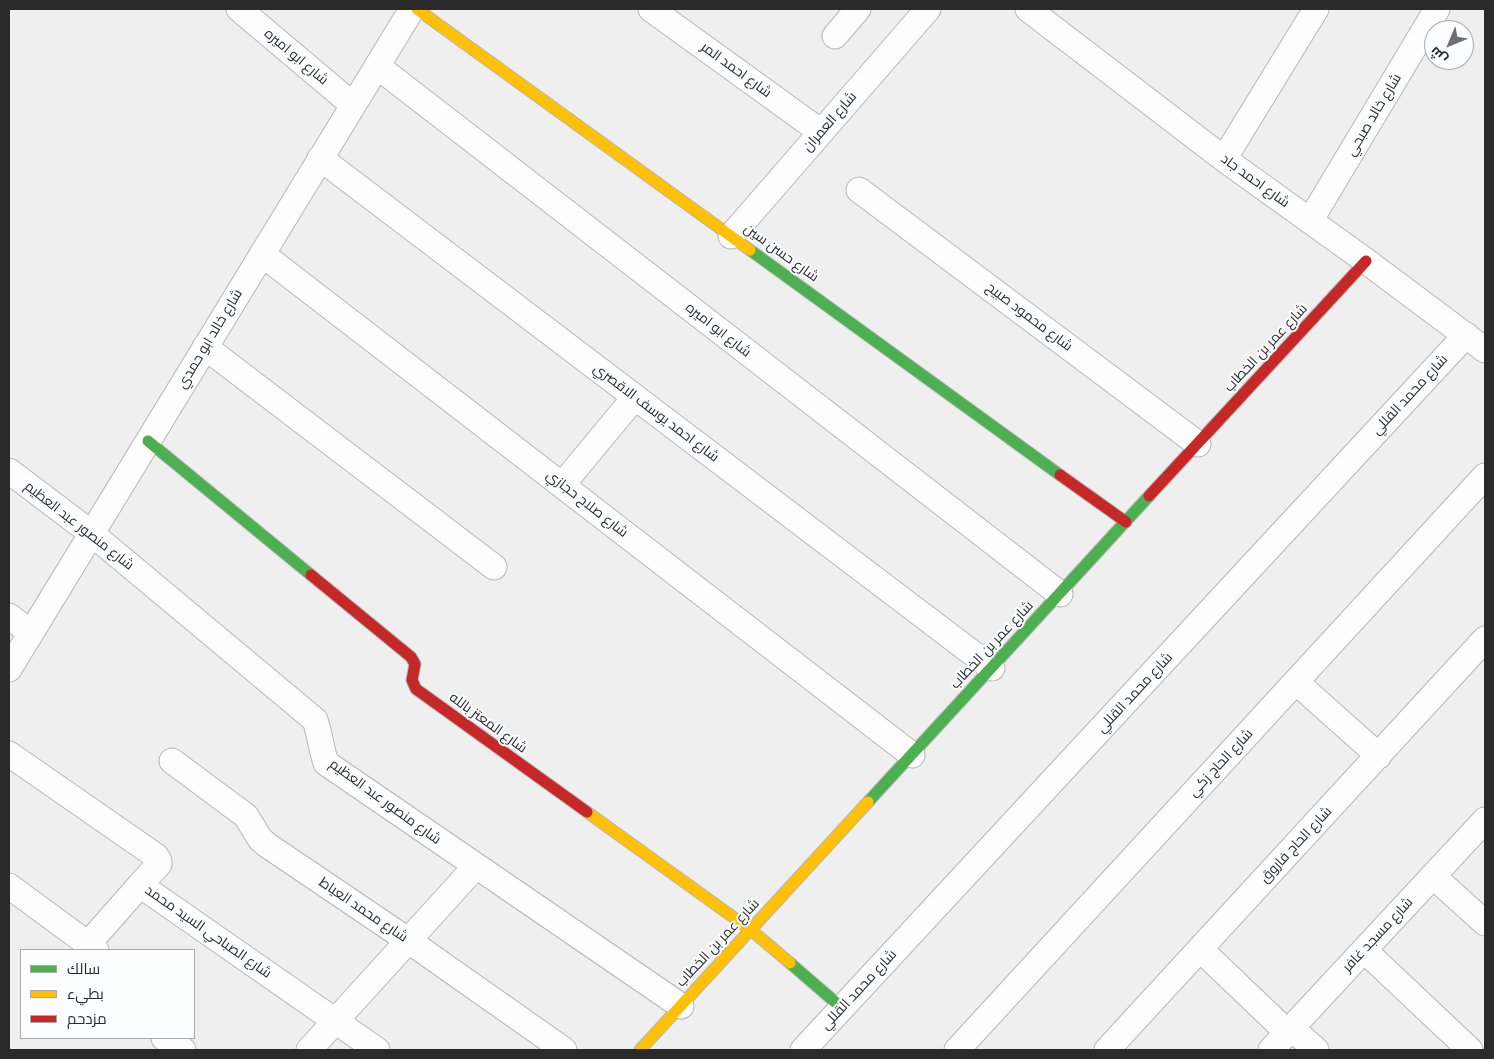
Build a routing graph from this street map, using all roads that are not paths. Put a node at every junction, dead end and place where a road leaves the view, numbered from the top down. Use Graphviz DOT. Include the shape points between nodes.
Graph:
graph roads {
  1 [pos="239,9"];
  2 [pos="412,9"];
  3 [pos="417,9"];
  4 [pos="651,9"];
  5 [pos="858,9"];
  6 [pos="928,9"];
  7 [pos="1028,9"];
  8 [pos="1316,9"];
  9 [pos="1437,9"];
  10 [pos="835,36"];
  11 [pos="377,66"];
  12 [pos="353,105"];
  13 [pos="821,132"];
  14 [pos="320,158"];
  15 [pos="1224,159"];
  16 [pos="859,190"];
  17 [pos="1310,221"];
  18 [pos="731,236"];
  19 [pos="262,254"];
  20 [pos="1366,261"];
  21 [pos="1476,342"];
  22 [pos="205,347"];
  23 [pos="635,397"];
  24 [pos="148,441"];
  25 [pos="1198,444"];
  26 [pos="9,471"];
  27 [pos="1485,476"];
  28 [pos="562,485"];
  29 [pos="1126,522"];
  30 [pos="92,533"];
  31 [pos="494,567"];
  32 [pos="1060,594"];
  33 [pos="9,616"];
  34 [pos="31,633"];
  35 [pos="1485,639"];
  36 [pos="992,668"];
  37 [pos="9,669"];
  38 [pos="1296,682"];
  39 [pos="9,754"];
  40 [pos="912,755"];
  41 [pos="1379,756"];
  42 [pos="172,761"];
  43 [pos="1485,820"];
  44 [pos="476,866"];
  45 [pos="1433,876"];
  46 [pos="9,886"];
  47 [pos="140,886"];
  48 [pos="1485,924"];
  49 [pos="750,930"];
  50 [pos="408,940"];
  51 [pos="92,947"];
  52 [pos="1200,949"];
  53 [pos="1364,950"];
  54 [pos="681,1006"];
  55 [pos="842,1008"];
  56 [pos="336,1021"];
  57 [pos="1283,1037"];
  58 [pos="166,1039"];
  59 [pos="183,1050"];
  60 [pos="309,1050"];
  61 [pos="377,1050"];
  62 [pos="564,1050"];
  63 [pos="640,1050"];
  64 [pos="803,1050"];
  65 [pos="957,1050"];
  66 [pos="1107,1050"];
  67 [pos="1316,1050"];
  68 [pos="1470,1050"];
  1 -- 12 [label="street, شارع ابو اميره"];
  2 -- 11 [label="street, شارع خالد ابو حمدي"];
  3 -- 18 [label="street, شارع حسن سين"];
  4 -- 13 [label="street, شارع احمد المر"];
  5 -- 10 [label="street"];
  6 -- 13 [label="street, شارع العمران"];
  7 -- 15 [label="street, شارع احمد جاد"];
  8 -- 15 [label="street"];
  9 -- 17 [label="street, شارع خالد صبحي"];
  11 -- 12 [label="street, شارع خالد ابو حمدي"];
  11 -- 32 [label="street, شارع ابو اميره"];
  12 -- 14 [label="street, شارع خالد ابو حمدي"];
  13 -- 18 [label="street, شارع العمران"];
  14 -- 19 [label="street, شارع خالد ابو حمدي"];
  14 -- 23 [label="street, شارع احمد يوسف الاقصري"];
  15 -- 17 [label="street, شارع احمد جاد"];
  16 -- 25 [label="street, شارع محمود صبيح"];
  17 -- 20 [label="street, شارع احمد جاد"];
  18 -- 29 [label="street, شارع حسن سين"];
  19 -- 22 [label="street, شارع خالد ابو حمدي"];
  19 -- 28 [label="street, شارع صلاح حجازي"];
  20 -- 21 [label="street, شارع احمد جاد"];
  20 -- 25 [label="street, شارع عمر بن الخطاب"];
  21 -- 55 [label="street, شارع محمد القللي"];
  22 -- 24 [label="street, شارع خالد ابو حمدي"];
  22 -- 31 [label="street"];
  23 -- 28 [label="street"];
  23 -- 36 [label="street, شارع احمد يوسف الاقصري"];
  24 -- 30 [label="street, شارع خالد ابو حمدي"];
  24 -- 49 [label="street, شارع المعتز بالله" via="411,657 415,664 411,678 416,689"];
  25 -- 29 [label="street, شارع عمر بن الخطاب"];
  26 -- 30 [label="street, شارع منصور عبد العظيم"];
  27 -- 38 [label="street, شارع الحاج زكي"];
  28 -- 40 [label="street, شارع صلاح حجازي"];
  29 -- 32 [label="street, شارع عمر بن الخطاب"];
  30 -- 34 [label="street, شارع خالد ابو حمدي"];
  30 -- 44 [label="street, شارع منصور عبد العظيم" via="315,720 326,763"];
  32 -- 36 [label="street, شارع عمر بن الخطاب"];
  33 -- 34 [label="street"];
  34 -- 37 [label="street, شارع خالد ابو حمدي"];
  35 -- 41 [label="street, شارع الحاج فاروق"];
  36 -- 40 [label="street, شارع عمر بن الخطاب"];
  38 -- 41 [label="street"];
  38 -- 65 [label="street, شارع الحاج زكي"];
  39 -- 47 [label="street, شارع الصباحي السيد محمد" via="156,856 159,864"];
  40 -- 49 [label="street, شارع عمر بن الخطاب"];
  41 -- 52 [label="street, شارع الحاج فاروق"];
  42 -- 50 [label="street, شارع محمد العياط" via="246,816 267,845"];
  43 -- 45 [label="street, شارع مسجد غافر"];
  44 -- 50 [label="street"];
  44 -- 54 [label="street, شارع منصور عبد العظيم"];
  45 -- 48 [label="street"];
  45 -- 53 [label="street, شارع مسجد غافر"];
  46 -- 51 [label="street"];
  47 -- 51 [label="street"];
  47 -- 56 [label="street, شارع الصباحي السيد محمد"];
  49 -- 54 [label="street, شارع عمر بن الخطاب"];
  49 -- 55 [label="street, شارع المعتز بالله"];
  50 -- 56 [label="street"];
  50 -- 62 [label="street, شارع محمد العياط"];
  52 -- 57 [label="street"];
  52 -- 66 [label="street, شارع الحاج فاروق"];
  53 -- 57 [label="street, شارع مسجد غافر"];
  53 -- 68 [label="street"];
  54 -- 63 [label="street, شارع عمر بن الخطاب"];
  55 -- 64 [label="street, شارع محمد القللي"];
  56 -- 60 [label="street"];
  56 -- 61 [label="street, شارع الصباحي السيد محمد"];
  57 -- 67 [label="street"];
  58 -- 59 [label="street"];
}
